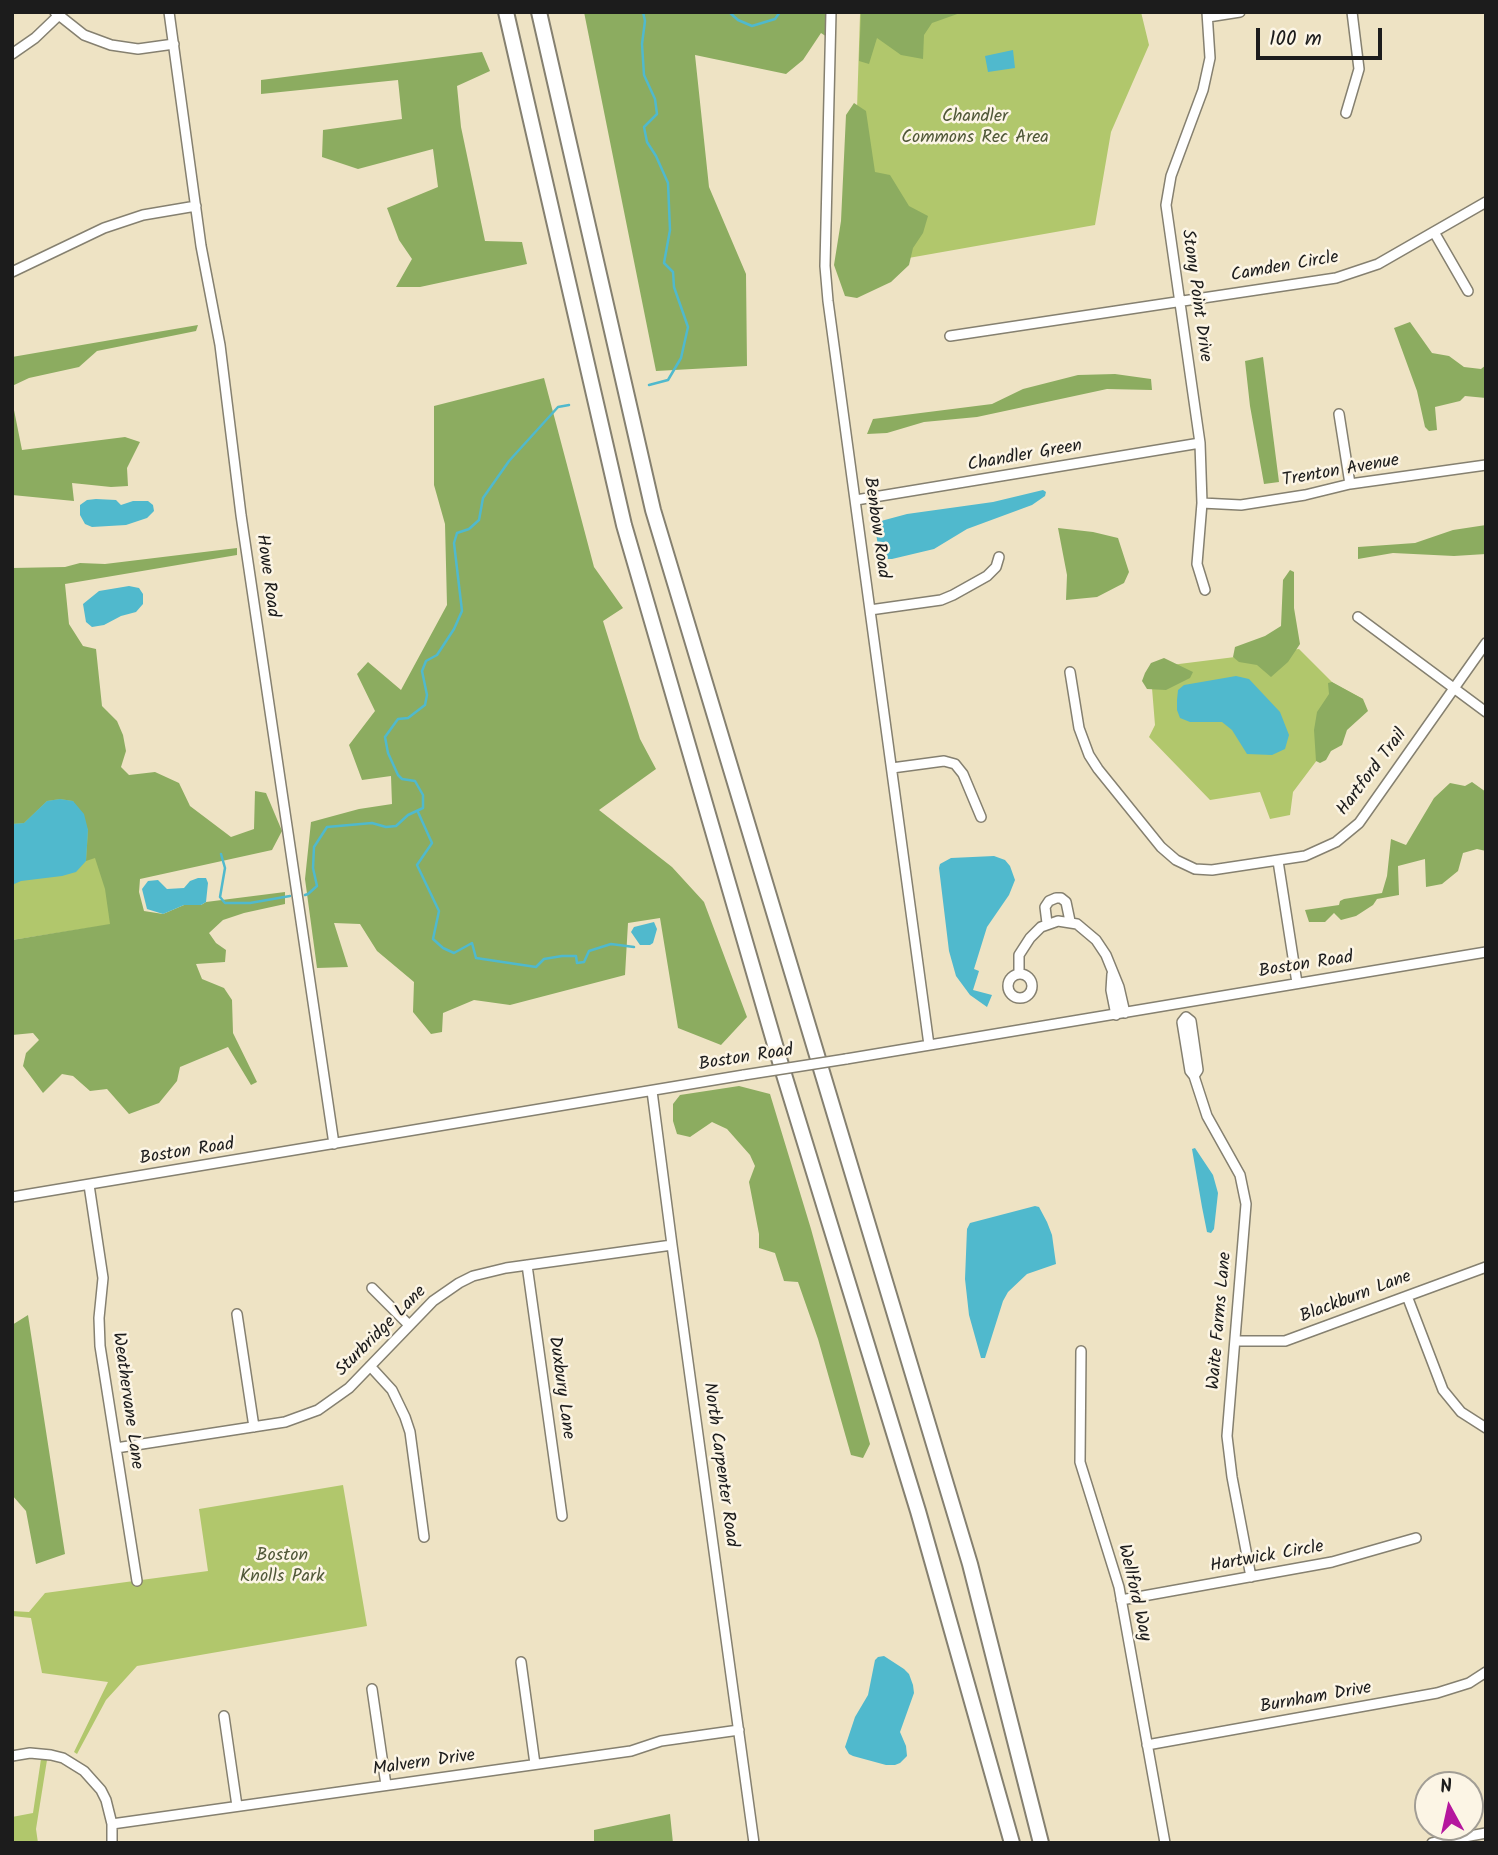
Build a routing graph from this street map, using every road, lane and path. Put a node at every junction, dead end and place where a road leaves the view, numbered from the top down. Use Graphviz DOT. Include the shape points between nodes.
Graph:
graph roads {
  1 [pos="169,12"];
  2 [pos="506,12"];
  3 [pos="540,12"];
  4 [pos="831,12"];
  5 [pos="1240,12"];
  6 [pos="1352,12"];
  7 [pos="56,14"];
  8 [pos="1208,15"];
  9 [pos="174,44"];
  10 [pos="12,54"];
  11 [pos="1346,113"];
  12 [pos="1486,202"];
  13 [pos="196,206"];
  14 [pos="1433,232"];
  15 [pos="12,272"];
  16 [pos="1468,291"];
  17 [pos="1181,301"];
  18 [pos="950,336"];
  19 [pos="1339,414"];
  20 [pos="1200,443"];
  21 [pos="1486,465"];
  22 [pos="1350,484"];
  23 [pos="856,500"];
  24 [pos="1202,503"];
  25 [pos="999,557"];
  26 [pos="1205,590"];
  27 [pos="870,610"];
  28 [pos="1358,617"];
  29 [pos="1486,643"];
  30 [pos="1070,673"];
  31 [pos="1453,688"];
  32 [pos="1486,712"];
  33 [pos="892,768"];
  34 [pos="981,817"];
  35 [pos="1278,861"];
  36 [pos="1070,921"];
  37 [pos="1047,923"];
  38 [pos="1486,952"];
  39 [pos="1019,974"];
  40 [pos="1297,983"];
  41 [pos="1183,1002"];
  42 [pos="1120,1014"];
  43 [pos="929,1045"];
  44 [pos="652,1091"];
  45 [pos="334,1144"];
  46 [pos="89,1185"];
  47 [pos="12,1197"];
  48 [pos="671,1245"];
  49 [pos="527,1265"];
  50 [pos="1486,1267"];
  51 [pos="372,1288"];
  52 [pos="1407,1296"];
  53 [pos="237,1314"];
  54 [pos="410,1325"];
  55 [pos="1235,1341"];
  56 [pos="1081,1351"];
  57 [pos="370,1366"];
  58 [pos="254,1427"];
  59 [pos="1486,1428"];
  60 [pos="116,1448"];
  61 [pos="562,1516"];
  62 [pos="425,1537"];
  63 [pos="1416,1538"];
  64 [pos="1251,1577"];
  65 [pos="136,1581"];
  66 [pos="1121,1600"];
  67 [pos="521,1662"];
  68 [pos="1486,1672"];
  69 [pos="372,1689"];
  70 [pos="224,1716"];
  71 [pos="739,1730"];
  72 [pos="1147,1745"];
  73 [pos="12,1756"];
  74 [pos="535,1764"];
  75 [pos="386,1785"];
  76 [pos="237,1806"];
  77 [pos="112,1824"];
  78 [pos="1486,1833"];
  79 [pos="111,1843"];
  80 [pos="754,1843"];
  81 [pos="1012,1843"];
  82 [pos="1041,1843"];
  83 [pos="1165,1843"];
  84 [pos="1432,1843"];
  1 -- 9 [label="street, Howe Road"];
  2 -- 81 [label="highway" via="624,525 778,1055 918,1511"];
  3 -- 82 [label="highway" via="653,510 970,1564"];
  4 -- 23 [label="street, Benbow Road" via="825,266"];
  5 -- 8 [label="street"];
  6 -- 11 [label="street" via="1359,69"];
  7 -- 9 [label="street" via="84,35 111,45"];
  7 -- 10 [label="street" via="35,38"];
  8 -- 17 [label="street, Stony Point Drive" via="1210,58 1203,90 1171,176 1166,205"];
  9 -- 13 [label="street, Howe Road"];
  12 -- 14 [label="street, Camden Circle"];
  13 -- 15 [label="street" via="143,215 104,228"];
  13 -- 45 [label="street, Howe Road" via="220,345"];
  14 -- 16 [label="street"];
  14 -- 17 [label="street, Camden Circle" via="1378,264 1336,278"];
  17 -- 18 [label="street, Camden Circle"];
  17 -- 20 [label="street, Stony Point Drive"];
  19 -- 22 [label="street"];
  20 -- 23 [label="street, Chandler Green"];
  20 -- 24 [label="street, Stony Point Drive"];
  21 -- 22 [label="street, Trenton Avenue"];
  22 -- 24 [label="street, Trenton Avenue" via="1241,505"];
  23 -- 27 [label="street, Benbow Road"];
  24 -- 26 [label="street, Stony Point Drive" via="1197,564"];
  25 -- 27 [label="street" via="987,576 953,596"];
  27 -- 33 [label="street, Benbow Road"];
  28 -- 31 [label="street"];
  29 -- 31 [label="street, Hartford Trail"];
  30 -- 35 [label="street, Hartford Trail" via="1076,718 1089,755 1161,847 1195,869"];
  31 -- 32 [label="street"];
  31 -- 35 [label="street, Hartford Trail" via="1359,823 1321,850"];
  33 -- 34 [label="street" via="944,761 955,764"];
  33 -- 43 [label="street, Benbow Road"];
  35 -- 40 [label="street"];
  36 -- 37 [label="street"];
  36 -- 37 [label="street" via="1066,902 1056,898 1045,907"];
  36 -- 42 [label="street" via="1096,940 1106,955 1119,987"];
  37 -- 39 [label="street" via="1021,951"];
  38 -- 40 [label="street, Boston Road"];
  40 -- 41 [label="street, Boston Road"];
  41 -- 42 [label="street, Boston Road"];
  41 -- 55 [label="street, Waite Farms Lane" via="1186,1017 1192,1021 1198,1070 1194,1076 1202,1104 1245,1192"];
  42 -- 43 [label="street, Boston Road"];
  43 -- 44 [label="street, Boston Road, bridge"];
  44 -- 45 [label="street, Boston Road"];
  44 -- 48 [label="street, North Carpenter Road"];
  45 -- 46 [label="street, Boston Road"];
  46 -- 47 [label="street, Boston Road"];
  46 -- 60 [label="street, Weathervane Lane" via="103,1278 99,1334"];
  48 -- 49 [label="street, Sturbridge Lane"];
  48 -- 71 [label="street, North Carpenter Road"];
  49 -- 54 [label="street, Sturbridge Lane" via="489,1271 458,1283"];
  49 -- 61 [label="street, Duxbury Lane"];
  50 -- 52 [label="street, Blackburn Lane"];
  51 -- 54 [label="street"];
  52 -- 55 [label="street, Blackburn Lane" via="1285,1341"];
  52 -- 59 [label="street" via="1443,1391 1461,1412"];
  53 -- 58 [label="street"];
  54 -- 57 [label="street, Sturbridge Lane"];
  55 -- 64 [label="street, Waite Farms Lane" via="1228,1450"];
  56 -- 66 [label="street, Wellford Way" via="1080,1462"];
  57 -- 58 [label="street, Sturbridge Lane" via="318,1410"];
  57 -- 62 [label="street" via="392,1390 410,1432"];
  58 -- 60 [label="street, Sturbridge Lane"];
  60 -- 65 [label="street, Weathervane Lane"];
  63 -- 64 [label="street, Hartwick Circle" via="1342,1560"];
  64 -- 66 [label="street, Hartwick Circle"];
  66 -- 72 [label="street, Wellford Way"];
  67 -- 74 [label="street"];
  68 -- 72 [label="street, Burnham Drive" via="1437,1693"];
  69 -- 75 [label="street"];
  70 -- 76 [label="street"];
  71 -- 74 [label="street, Malvern Drive"];
  71 -- 80 [label="street, North Carpenter Road"];
  72 -- 83 [label="street, Wellford Way"];
  73 -- 77 [label="street" via="41,1754 74,1764 101,1790"];
  74 -- 75 [label="street, Malvern Drive"];
  75 -- 76 [label="street, Malvern Drive"];
  76 -- 77 [label="street, Malvern Drive"];
  77 -- 79 [label="street"];
  78 -- 84 [label="street"];
}
